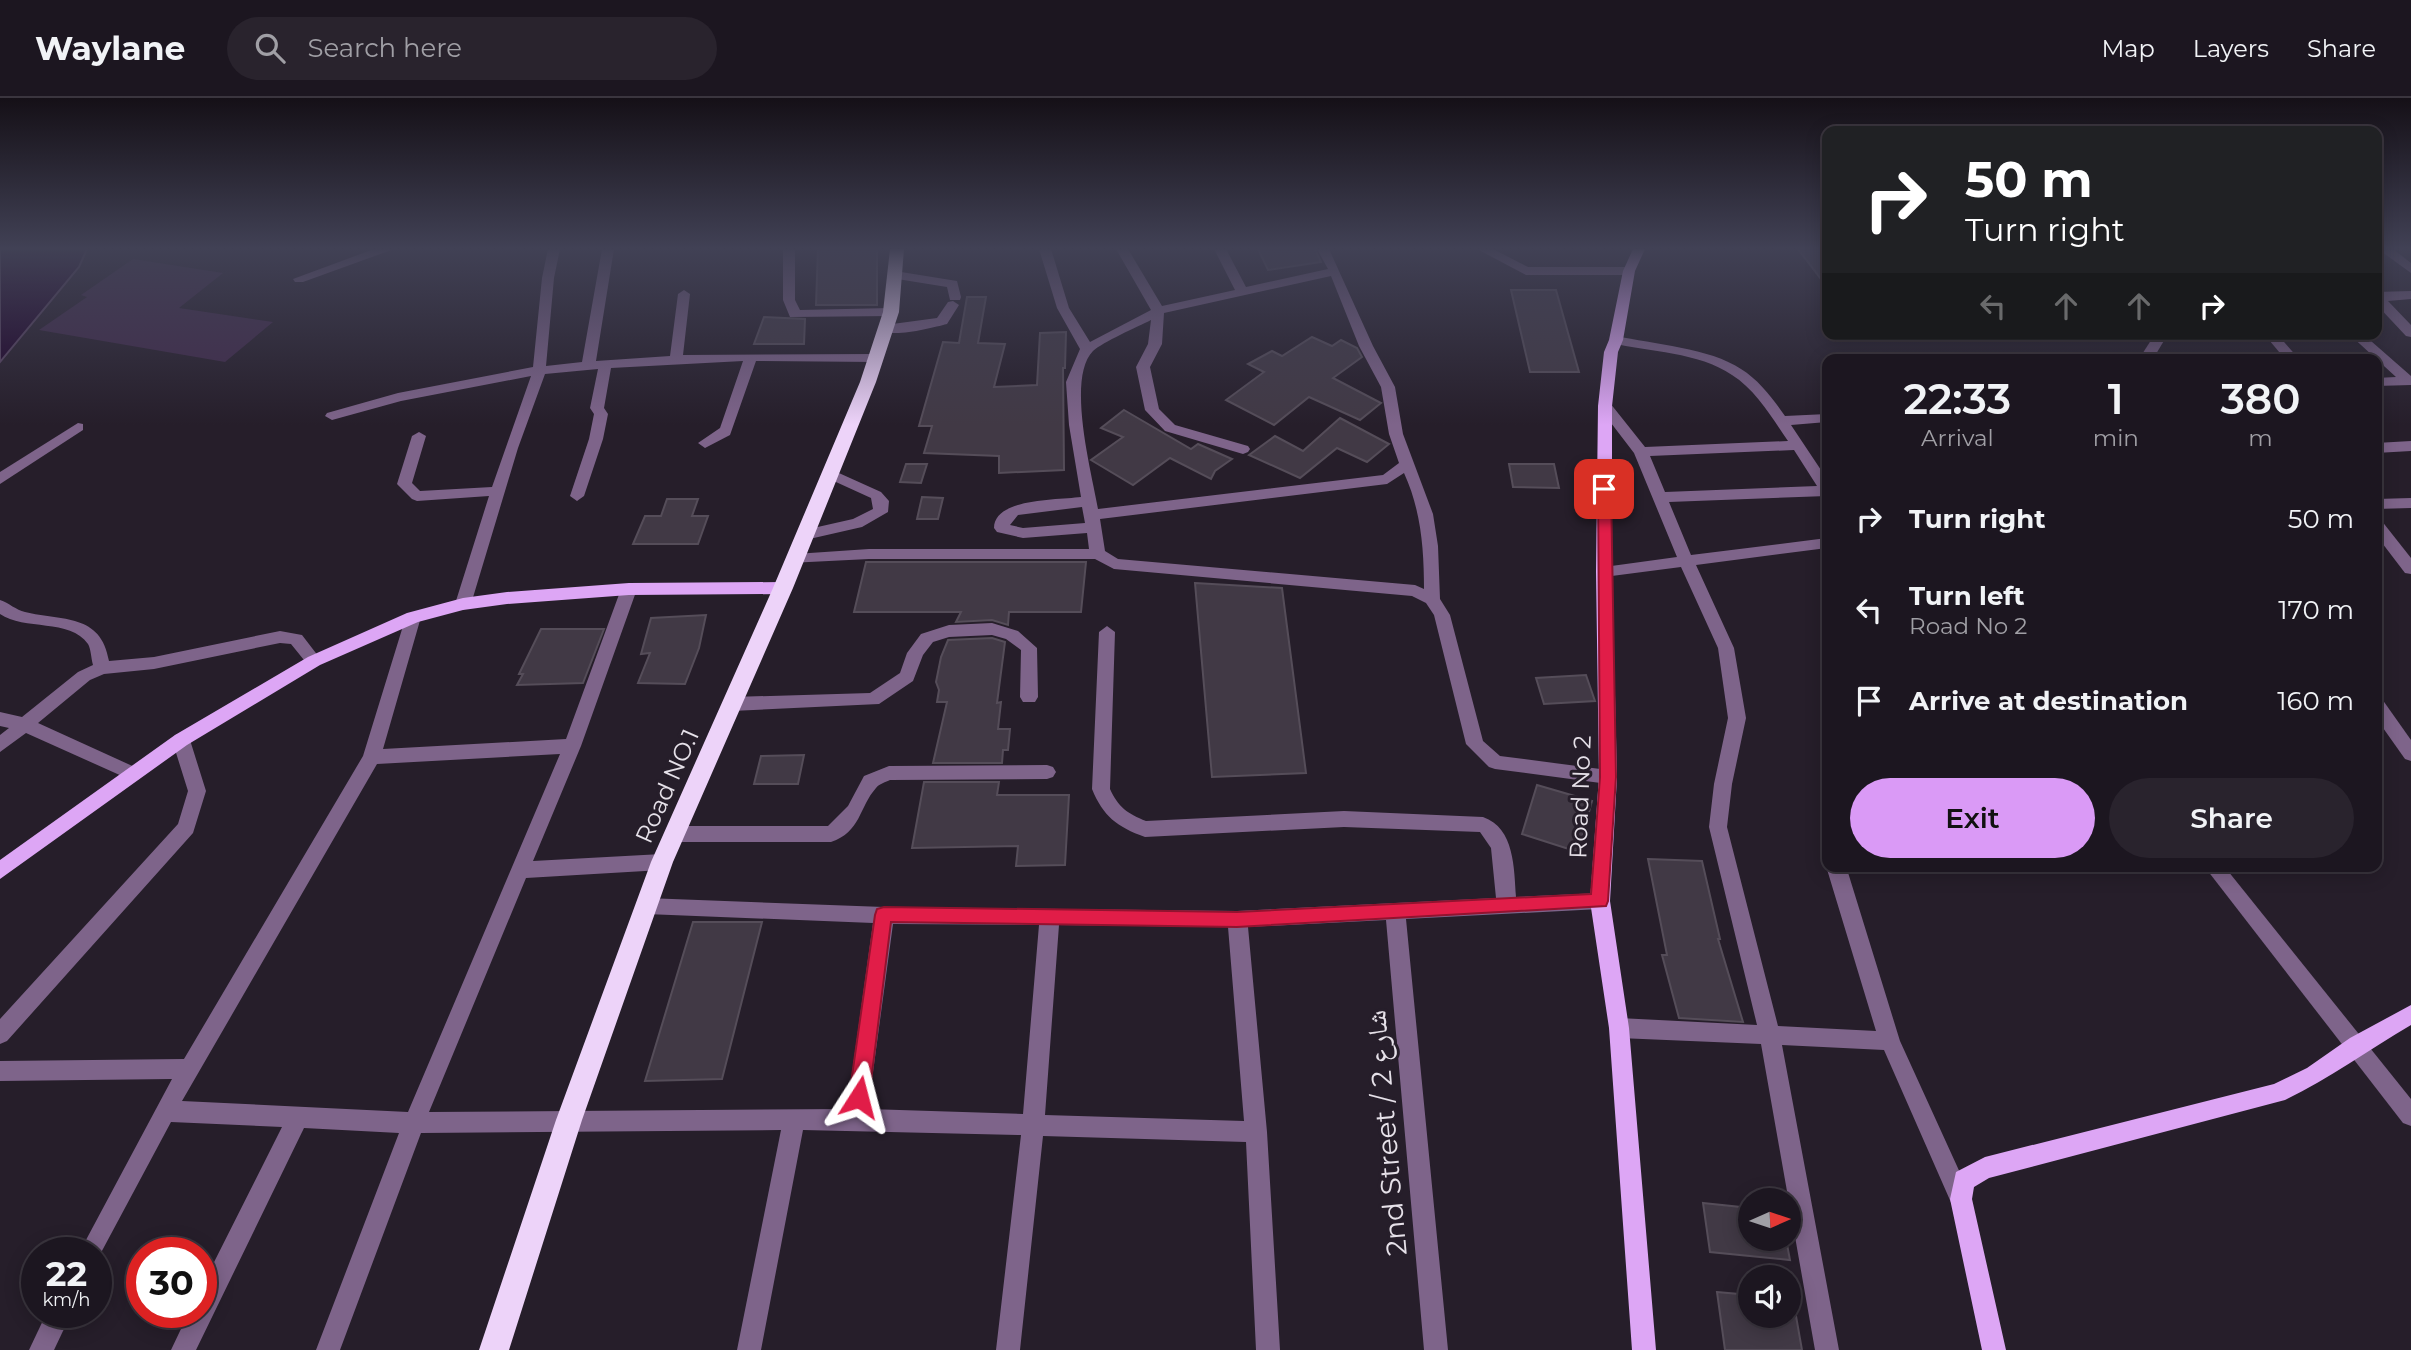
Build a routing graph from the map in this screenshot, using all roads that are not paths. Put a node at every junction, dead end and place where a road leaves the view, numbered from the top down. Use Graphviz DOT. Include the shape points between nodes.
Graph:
graph roads {
  1 [pos="545,307"];
  2 [pos="598,307"];
  3 [pos="682,307"];
  4 [pos="793,307"];
  5 [pos="890,307"];
  6 [pos="950,307"];
  7 [pos="1063,307"];
  8 [pos="1156,307"];
  9 [pos="1174,307"];
  10 [pos="1350,307"];
  11 [pos="1622,307"];
  12 [pos="2388,307"];
  13 [pos="1158,311"];
  14 [pos="888,320"];
  15 [pos="2411,333"];
  16 [pos="1616,340"];
  17 [pos="2275,340"];
  18 [pos="2362,340"];
  19 [pos="1087,349"];
  20 [pos="2288,354"];
  21 [pos="2378,354"];
  22 [pos="751,357"];
  23 [pos="2382,357"];
  24 [pos="876,358"];
  25 [pos="676,360"];
  26 [pos="606,365"];
  27 [pos="588,366"];
  28 [pos="538,372"];
  29 [pos="2410,381"];
  30 [pos="2382,382"];
  31 [pos="1605,406"];
  32 [pos="332,416"];
  33 [pos="1822,418"];
  34 [pos="1781,421"];
  35 [pos="78,427"];
  36 [pos="419,436"];
  37 [pos="705,443"];
  38 [pos="1796,444"];
  39 [pos="2411,446"];
  40 [pos="2382,448"];
  41 [pos="1243,449"];
  42 [pos="1641,452"];
  43 [pos="1407,464"];
  44 [pos="830,474"];
  45 [pos="0,479"];
  46 [pos="1822,483"];
  47 [pos="498,491"];
  48 [pos="1822,491"];
  49 [pos="577,496"];
  50 [pos="1659,497"];
  51 [pos="2382,503"];
  52 [pos="2411,503"];
  53 [pos="1091,514"];
  54 [pos="2382,532"];
  55 [pos="805,535"];
  56 [pos="1822,543"];
  57 [pos="1098,554"];
  58 [pos="795,559"];
  59 [pos="1686,561"];
  60 [pos="2411,569"];
  61 [pos="1604,572"];
  62 [pos="783,588"];
  63 [pos="629,589"];
  64 [pos="1432,599"];
  65 [pos="463,604"];
  66 [pos="0,606"];
  67 [pos="413,617"];
  68 [pos="1107,632"];
  69 [pos="314,661"];
  70 [pos="102,668"];
  71 [pos="1030,697"];
  72 [pos="732,704"];
  73 [pos="2382,713"];
  74 [pos="0,719"];
  75 [pos="25,725"];
  76 [pos="181,740"];
  77 [pos="0,745"];
  78 [pos="572,746"];
  79 [pos="2411,754"];
  80 [pos="372,757"];
  81 [pos="1046,772"];
  82 [pos="133,774"];
  83 [pos="1608,777"];
  84 [pos="674,834"];
  85 [pos="662,862"];
  86 [pos="519,870"];
  87 [pos="0,871"];
  88 [pos="1838,872"];
  89 [pos="2218,872"];
  90 [pos="1600,901"];
  91 [pos="646,906"];
  92 [pos="1507,907"];
  93 [pos="1395,910"];
  94 [pos="884,915"];
  95 [pos="1050,917"];
  96 [pos="1237,919"];
  97 [pos="2411,1014"];
  98 [pos="1619,1028"];
  99 [pos="0,1034"];
  100 [pos="1770,1035"];
  101 [pos="1890,1041"];
  102 [pos="2357,1045"];
  103 [pos="191,1069"];
  104 [pos="0,1071"];
  105 [pos="164,1111"];
  106 [pos="2411,1116"];
  107 [pos="296,1119"];
  108 [pos="856,1119"];
  109 [pos="569,1120"];
  110 [pos="794,1121"];
  111 [pos="414,1123"];
  112 [pos="1032,1123"];
  113 [pos="1256,1132"];
  114 [pos="1961,1199"];
  115 [pos="99,1237"];
  116 [pos="52,1328"];
  117 [pos="40,1350"];
  118 [pos="183,1350"];
  119 [pos="328,1350"];
  120 [pos="494,1350"];
  121 [pos="749,1350"];
  122 [pos="1008,1350"];
  123 [pos="1268,1350"];
  124 [pos="1436,1350"];
  125 [pos="1644,1350"];
  126 [pos="1827,1350"];
  127 [pos="1994,1350"];
  1 -- 28 [label="street"];
  2 -- 27 [label="street"];
  3 -- 25 [label="street"];
  4 -- 14 [label="street" via="796,314"];
  5 -- 14 [label="highway, Road NO.1"];
  6 -- 14 [label="street" via="942,321 923,326"];
  7 -- 19 [label="street"];
  8 -- 13 [label="street"];
  9 -- 13 [label="street"];
  10 -- 43 [label="street" via="1388,387"];
  11 -- 16 [label="main road, Road No 2"];
  12 -- 15 [label="street"];
  13 -- 19 [label="street"];
  13 -- 41 [label="street" via="1155,344 1143,367 1152,410 1170,428"];
  14 -- 24 [label="highway, Road NO.1"];
  16 -- 31 [label="main road, Road No 2"];
  16 -- 34 [label="street" via="1716,362 1736,371"];
  17 -- 20 [label="street"];
  18 -- 21 [label="street"];
  19 -- 53 [label="street" via="1073,382"];
  22 -- 24 [label="street"];
  22 -- 25 [label="street"];
  22 -- 37 [label="street" via="727,428 723,435"];
  23 -- 29 [label="street"];
  24 -- 44 [label="highway, Road NO.1"];
  25 -- 26 [label="street"];
  26 -- 27 [label="street"];
  26 -- 49 [label="street" via="596,439"];
  27 -- 28 [label="street"];
  28 -- 32 [label="street" via="394,399"];
  28 -- 47 [label="street"];
  29 -- 30 [label="street"];
  31 -- 42 [label="street"];
  31 -- 61 [label="main road, Road No 2"];
  33 -- 34 [label="street"];
  34 -- 38 [label="street"];
  35 -- 45 [label="street"];
  36 -- 47 [label="street" via="404,484 417,496"];
  38 -- 42 [label="street"];
  38 -- 46 [label="street"];
  39 -- 40 [label="street"];
  42 -- 50 [label="street"];
  43 -- 53 [label="street" via="1387,479"];
  43 -- 64 [label="street" via="1419,487 1432,536"];
  44 -- 55 [label="highway, Road NO.1"];
  44 -- 55 [label="street" via="876,495 880,512 857,523"];
  47 -- 65 [label="street"];
  48 -- 50 [label="street"];
  50 -- 59 [label="street"];
  51 -- 52 [label="street"];
  53 -- 53 [label="street" via="1014,510 1002,520 1002,528 1023,533"];
  53 -- 57 [label="street"];
  54 -- 60 [label="street"];
  55 -- 58 [label="highway, Road NO.1"];
  56 -- 59 [label="street"];
  57 -- 58 [label="street" via="869,554"];
  57 -- 64 [label="street" via="1114,564 1415,591"];
  58 -- 62 [label="highway, Road NO.1"];
  59 -- 61 [label="street"];
  59 -- 100 [label="street" via="1726,648 1731,676 1737,718 1718,827"];
  61 -- 83 [label="main road, Road No 2"];
  62 -- 63 [label="main road"];
  62 -- 72 [label="highway, Road NO.1"];
  63 -- 65 [label="main road"];
  63 -- 78 [label="street"];
  64 -- 83 [label="street" via="1442,615 1475,744 1495,762"];
  65 -- 67 [label="main road"];
  66 -- 70 [label="street" via="9,615 62,623 93,639"];
  67 -- 69 [label="main road"];
  67 -- 80 [label="street"];
  68 -- 92 [label="street" via="1101,789 1108,809 1125,821 1145,829 1344,819 1483,825 1499,837"];
  69 -- 70 [label="street" via="296,639 280,637 154,663"];
  69 -- 76 [label="main road"];
  70 -- 75 [label="street" via="84,676"];
  71 -- 72 [label="street" via="1029,648 1012,635 992,629 949,631 927,638 915,653 907,677 873,699"];
  72 -- 84 [label="highway, Road NO.1"];
  73 -- 79 [label="street"];
  74 -- 75 [label="street"];
  75 -- 77 [label="street"];
  75 -- 82 [label="street"];
  76 -- 82 [label="main road"];
  76 -- 99 [label="street" via="197,791 186,828"];
  78 -- 80 [label="street"];
  78 -- 86 [label="street"];
  80 -- 103 [label="street"];
  81 -- 84 [label="street" via="889,773 870,781 852,817 831,834"];
  82 -- 87 [label="main road"];
  83 -- 90 [label="main road, Road No 2"];
  84 -- 85 [label="highway, Road NO.1"];
  85 -- 86 [label="street"];
  85 -- 91 [label="highway, Road NO.1"];
  86 -- 111 [label="street"];
  88 -- 101 [label="street"];
  89 -- 102 [label="street"];
  90 -- 92 [label="street"];
  90 -- 98 [label="main road, Road No 2"];
  91 -- 94 [label="street"];
  91 -- 109 [label="highway, Road NO.1"];
  92 -- 93 [label="street"];
  93 -- 96 [label="street"];
  93 -- 124 [label="street, 2nd Street / شارع 2"];
  94 -- 95 [label="street"];
  94 -- 108 [label="street"];
  95 -- 96 [label="street"];
  95 -- 112 [label="street"];
  96 -- 113 [label="street"];
  97 -- 102 [label="main road"];
  98 -- 100 [label="street"];
  98 -- 125 [label="main road, Road No 2"];
  100 -- 101 [label="street"];
  100 -- 126 [label="street"];
  101 -- 114 [label="street"];
  102 -- 106 [label="street"];
  102 -- 114 [label="main road" via="2315,1075 2277,1093 1985,1168 1964,1180"];
  103 -- 104 [label="street"];
  103 -- 105 [label="street"];
  105 -- 107 [label="street"];
  105 -- 115 [label="street"];
  107 -- 111 [label="street"];
  107 -- 118 [label="street"];
  108 -- 110 [label="street"];
  108 -- 112 [label="street"];
  109 -- 110 [label="street"];
  109 -- 111 [label="street"];
  109 -- 120 [label="highway, Road NO.1"];
  110 -- 121 [label="street"];
  111 -- 119 [label="street"];
  112 -- 113 [label="street"];
  112 -- 122 [label="street"];
  113 -- 123 [label="street"];
  114 -- 127 [label="main road"];
  116 -- 117 [label="street"];
}
